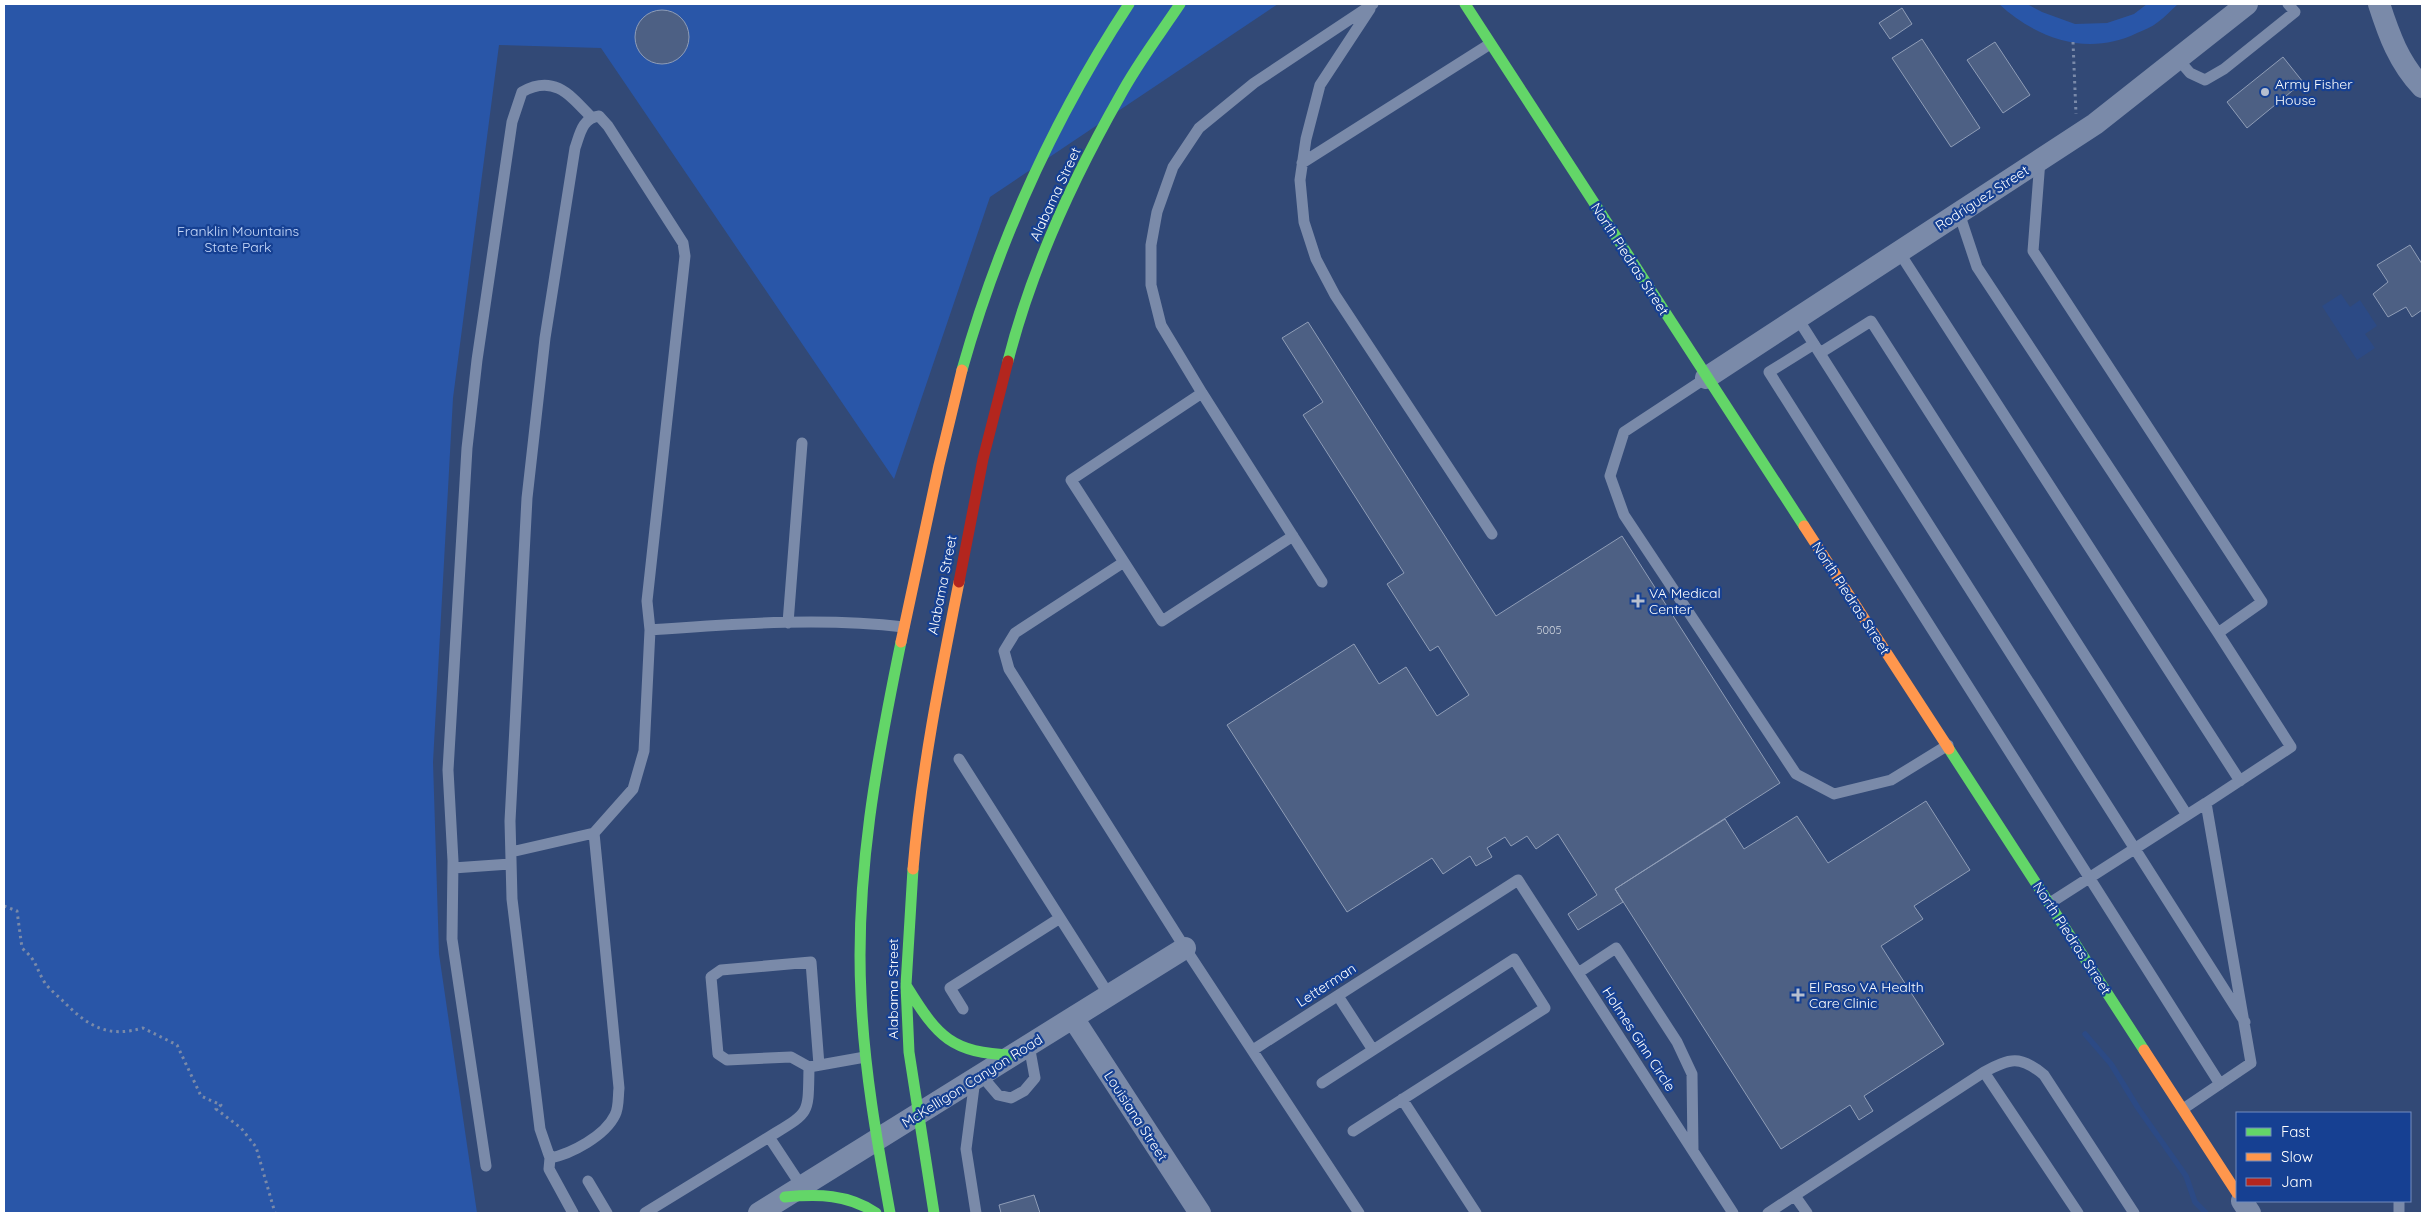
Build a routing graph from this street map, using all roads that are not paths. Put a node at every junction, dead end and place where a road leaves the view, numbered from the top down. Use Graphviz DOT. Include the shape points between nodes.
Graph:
graph roads {
  1 [pos="1129,4"];
  2 [pos="1180,4"];
  3 [pos="1374,4"];
  4 [pos="1465,4"];
  5 [pos="2247,4"];
  6 [pos="2379,4"];
  7 [pos="2292,8"];
  8 [pos="1490,44"];
  9 [pos="2178,59"];
  10 [pos="2422,87"];
  11 [pos="591,117"];
  12 [pos="2040,160"];
  13 [pos="1302,163"];
  14 [pos="1959,213"];
  15 [pos="1899,252"];
  16 [pos="1798,319"];
  17 [pos="1817,348"];
  18 [pos="1706,378"];
  19 [pos="1202,393"];
  20 [pos="802,443"];
  21 [pos="1492,534"];
  22 [pos="1293,536"];
  23 [pos="1124,562"];
  24 [pos="1322,582"];
  25 [pos="788,623"];
  26 [pos="904,627"];
  27 [pos="650,630"];
  28 [pos="2218,633"];
  29 [pos="1948,745"];
  30 [pos="959,759"];
  31 [pos="2240,781"];
  32 [pos="2206,803"];
  33 [pos="2187,815"];
  34 [pos="594,834"];
  35 [pos="2135,848"];
  36 [pos="511,858"];
  37 [pos="453,868"];
  38 [pos="2089,878"];
  39 [pos="1518,880"];
  40 [pos="2050,903"];
  41 [pos="1060,918"];
  42 [pos="1185,948"];
  43 [pos="1578,973"];
  44 [pos="906,985"];
  45 [pos="1109,995"];
  46 [pos="1338,996"];
  47 [pos="963,1009"];
  48 [pos="1073,1018"];
  49 [pos="2245,1022"];
  50 [pos="1021,1050"];
  51 [pos="1253,1050"];
  52 [pos="1373,1050"];
  53 [pos="865,1057"];
  54 [pos="814,1066"];
  55 [pos="1984,1072"];
  56 [pos="978,1077"];
  57 [pos="1322,1083"];
  58 [pos="2220,1084"];
  59 [pos="1402,1099"];
  60 [pos="2183,1109"];
  61 [pos="920,1112"];
  62 [pos="1353,1131"];
  63 [pos="769,1137"];
  64 [pos="876,1140"];
  65 [pos="1693,1150"];
  66 [pos="550,1158"];
  67 [pos="486,1166"];
  68 [pos="588,1182"];
  69 [pos="2236,1191"];
  70 [pos="793,1192"];
  71 [pos="1795,1196"];
  72 [pos="2243,1202"];
  73 [pos="573,1213"];
  74 [pos="608,1213"];
  75 [pos="645,1213"];
  76 [pos="759,1213"];
  77 [pos="876,1213"];
  78 [pos="890,1213"];
  79 [pos="934,1213"];
  80 [pos="976,1213"];
  81 [pos="1200,1213"];
  82 [pos="1359,1213"];
  83 [pos="1476,1213"];
  84 [pos="1734,1213"];
  85 [pos="1768,1213"];
  86 [pos="1807,1213"];
  87 [pos="2078,1213"];
  88 [pos="2134,1213"];
  89 [pos="2250,1213"];
  1 -- 26 [label="main road, Alabama Street" via="1061,117 1000,254 957,388"];
  2 -- 44 [label="main road, Alabama Street" via="1120,95 1076,181 1032,281 1009,356 983,459 936,697 918,819 908,920"];
  3 -- 13 [label="lane" via="1320,85"];
  3 -- 19 [label="lane" via="1254,83 1199,128 1173,167 1157,212 1151,245 1151,285 1162,325"];
  4 -- 8 [label="main road, North Piedras Street"];
  5 -- 9 [label="street, Rodriguez Street"];
  6 -- 10 [label="street" via="2403,64"];
  7 -- 9 [label="lane" via="2206,80 2190,73"];
  8 -- 13 [label="lane"];
  8 -- 18 [label="main road, North Piedras Street"];
  9 -- 12 [label="street, Rodriguez Street" via="2113,111"];
  11 -- 27 [label="lane" via="599,116 608,126 683,243 685,256 647,601"];
  11 -- 36 [label="lane" via="583,125 576,148 544,347 527,498 513,725"];
  11 -- 37 [label="lane" via="563,89 548,85 533,86 522,92 512,122 476,360 467,448 448,770"];
  12 -- 14 [label="street, Rodriguez Street"];
  12 -- 28 [label="lane" via="2034,251 2262,602"];
  13 -- 21 [label="lane" via="1300,180 1304,222 1320,266 1335,295"];
  14 -- 15 [label="street, Rodriguez Street"];
  14 -- 28 [label="lane" via="1977,267"];
  15 -- 16 [label="street, Rodriguez Street"];
  15 -- 31 [label="lane"];
  16 -- 17 [label="lane"];
  16 -- 18 [label="street, Rodriguez Street"];
  17 -- 33 [label="lane" via="1871,321"];
  17 -- 35 [label="lane"];
  17 -- 38 [label="lane" via="1770,372"];
  18 -- 29 [label="main road, North Piedras Street"];
  18 -- 29 [label="lane" via="1624,432 1610,476 1624,515 1796,774 1834,794 1891,780"];
  19 -- 22 [label="lane"];
  19 -- 23 [label="lane" via="1071,480"];
  20 -- 25 [label="lane"];
  22 -- 23 [label="lane" via="1162,621"];
  22 -- 24 [label="lane"];
  23 -- 42 [label="lane" via="1015,633 1004,651 1009,669"];
  25 -- 26 [label="lane" via="870,623"];
  25 -- 27 [label="lane"];
  26 -- 53 [label="main road, Alabama Street" via="880,744 866,840 860,964"];
  27 -- 34 [label="lane" via="644,751 633,789"];
  28 -- 31 [label="lane" via="2291,747"];
  29 -- 40 [label="main road, North Piedras Street"];
  30 -- 41 [label="lane"];
  31 -- 32 [label="lane"];
  32 -- 33 [label="lane"];
  32 -- 49 [label="lane"];
  33 -- 35 [label="lane"];
  34 -- 36 [label="lane"];
  34 -- 66 [label="lane" via="619,1088 616,1115 603,1132 566,1155"];
  35 -- 38 [label="lane"];
  35 -- 49 [label="lane"];
  36 -- 37 [label="lane"];
  36 -- 66 [label="lane" via="512,899 540,1129"];
  37 -- 67 [label="lane" via="452,939"];
  38 -- 40 [label="lane"];
  38 -- 58 [label="lane"];
  39 -- 43 [label="lane, Holmes Ginn Circle"];
  39 -- 46 [label="lane, Letterman"];
  40 -- 60 [label="main road, North Piedras Street"];
  41 -- 45 [label="lane"];
  41 -- 47 [label="lane" via="950,988"];
  42 -- 45 [label="street, McKelligon Canyon Road"];
  42 -- 51 [label="lane"];
  43 -- 65 [label="lane, Holmes Ginn Circle"];
  43 -- 65 [label="lane" via="1616,948 1677,1042 1692,1074"];
  44 -- 50 [label="main road" via="925,1018 955,1045 986,1055"];
  44 -- 61 [label="main road, Alabama Street" via="909,1052"];
  45 -- 48 [label="street, McKelligon Canyon Road"];
  46 -- 51 [label="lane, Letterman"];
  46 -- 52 [label="lane"];
  48 -- 50 [label="street, McKelligon Canyon Road"];
  48 -- 81 [label="street, Louisiana Street"];
  49 -- 58 [label="lane" via="2251,1063"];
  50 -- 56 [label="street, McKelligon Canyon Road"];
  50 -- 56 [label="lane" via="1035,1078 1024,1091 1011,1098 998,1094"];
  51 -- 82 [label="lane"];
  52 -- 57 [label="lane"];
  52 -- 59 [label="lane" via="1514,959 1545,1008"];
  53 -- 54 [label="lane"];
  53 -- 64 [label="main road, Alabama Street"];
  54 -- 54 [label="lane" via="791,1057 727,1060 718,1054 711,977 721,970 810,962"];
  54 -- 63 [label="lane" via="809,1105 802,1117"];
  55 -- 71 [label="lane"];
  55 -- 87 [label="lane"];
  55 -- 88 [label="lane" via="2004,1062 2019,1060 2044,1074"];
  56 -- 61 [label="street, McKelligon Canyon Road"];
  56 -- 80 [label="lane" via="966,1149"];
  58 -- 60 [label="lane"];
  59 -- 62 [label="lane"];
  59 -- 83 [label="lane"];
  60 -- 69 [label="main road, North Piedras Street"];
  61 -- 64 [label="street, McKelligon Canyon Road"];
  61 -- 79 [label="main road, Alabama Street"];
  63 -- 70 [label="lane"];
  63 -- 75 [label="lane"];
  64 -- 70 [label="street, McKelligon Canyon Road"];
  64 -- 78 [label="main road, Alabama Street"];
  65 -- 84 [label="lane, Holmes Ginn Circle"];
  66 -- 73 [label="lane" via="549,1169"];
  68 -- 74 [label="lane"];
  70 -- 76 [label="street, McKelligon Canyon Road"];
  70 -- 77 [label="main road" via="853,1200"];
  71 -- 85 [label="lane"];
  71 -- 86 [label="lane"];
  72 -- 89 [label="street"];
}
